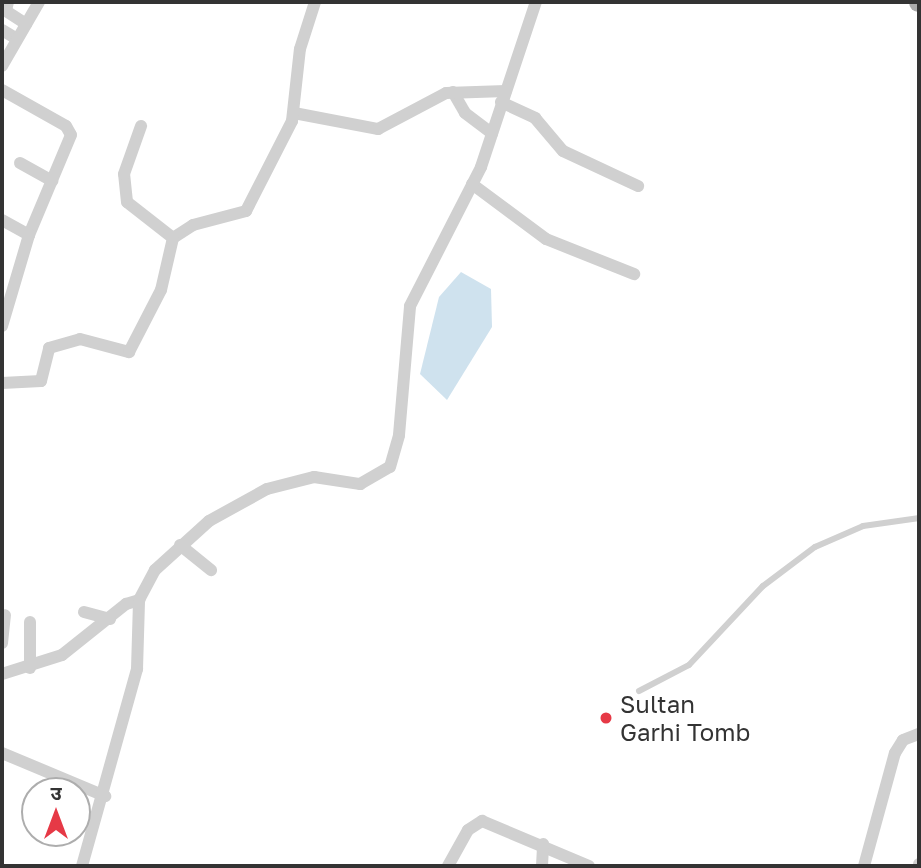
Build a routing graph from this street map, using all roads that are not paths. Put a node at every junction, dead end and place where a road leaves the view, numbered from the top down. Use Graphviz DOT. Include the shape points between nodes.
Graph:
graph roads {
  1 [pos="8,2"];
  2 [pos="38,2"];
  3 [pos="315,2"];
  4 [pos="536,2"];
  5 [pos="26,24"];
  6 [pos="2,30"];
  7 [pos="17,39"];
  8 [pos="2,66"];
  9 [pos="2,90"];
  10 [pos="453,92"];
  11 [pos="503,96"];
  12 [pos="294,113"];
  13 [pos="141,126"];
  14 [pos="492,133"];
  15 [pos="20,163"];
  16 [pos="52,181"];
  17 [pos="472,184"];
  18 [pos="638,186"];
  19 [pos="2,220"];
  20 [pos="29,235"];
  21 [pos="173,238"];
  22 [pos="634,274"];
  23 [pos="7,292"];
  24 [pos="2,326"];
  25 [pos="2,383"];
  26 [pos="919,518"];
  27 [pos="180,545"];
  28 [pos="211,570"];
  29 [pos="139,600"];
  30 [pos="84,612"];
  31 [pos="5,615"];
  32 [pos="110,619"];
  33 [pos="30,622"];
  34 [pos="2,643"];
  35 [pos="30,668"];
  36 [pos="2,674"];
  37 [pos="639,691"];
  38 [pos="919,734"];
  39 [pos="2,753"];
  40 [pos="105,796"];
  41 [pos="543,844"];
  42 [pos="82,866"];
  43 [pos="448,866"];
  44 [pos="542,866"];
  45 [pos="589,866"];
  46 [pos="864,866"];
  1 -- 5 [label="street" via="6,11"];
  2 -- 5 [label="street"];
  3 -- 12 [label="street" via="300,49"];
  4 -- 11 [label="street"];
  5 -- 7 [label="street"];
  6 -- 7 [label="street"];
  7 -- 8 [label="street"];
  9 -- 16 [label="street" via="71,131"];
  10 -- 11 [label="street"];
  10 -- 12 [label="street" via="378,129"];
  10 -- 14 [label="street" via="465,113"];
  11 -- 14 [label="street"];
  11 -- 18 [label="street" via="535,118 563,151"];
  12 -- 21 [label="street" via="244,214 193,225"];
  13 -- 21 [label="street" via="124,174 127,202"];
  14 -- 17 [label="street"];
  15 -- 16 [label="street"];
  16 -- 20 [label="street"];
  17 -- 22 [label="street" via="546,239"];
  17 -- 27 [label="street" via="410,306 399,435 390,467 360,484 314,477 267,489"];
  19 -- 20 [label="street"];
  20 -- 23 [label="street"];
  21 -- 25 [label="street" via="161,290 129,352 80,338 49,348 41,381"];
  23 -- 24 [label="street"];
  26 -- 37 [label="lane" via="863,526 815,547 763,586 682,670"];
  27 -- 28 [label="street"];
  27 -- 29 [label="street" via="148,579"];
  29 -- 32 [label="street"];
  29 -- 40 [label="street" via="140,652"];
  30 -- 32 [label="street"];
  31 -- 34 [label="street"];
  32 -- 35 [label="street" via="78,646"];
  33 -- 35 [label="street"];
  35 -- 36 [label="street"];
  38 -- 46 [label="street" via="903,740 895,753"];
  39 -- 40 [label="street"];
  40 -- 42 [label="street"];
  41 -- 43 [label="street" via="482,821 468,830"];
  41 -- 44 [label="street"];
  41 -- 45 [label="street"];
}
